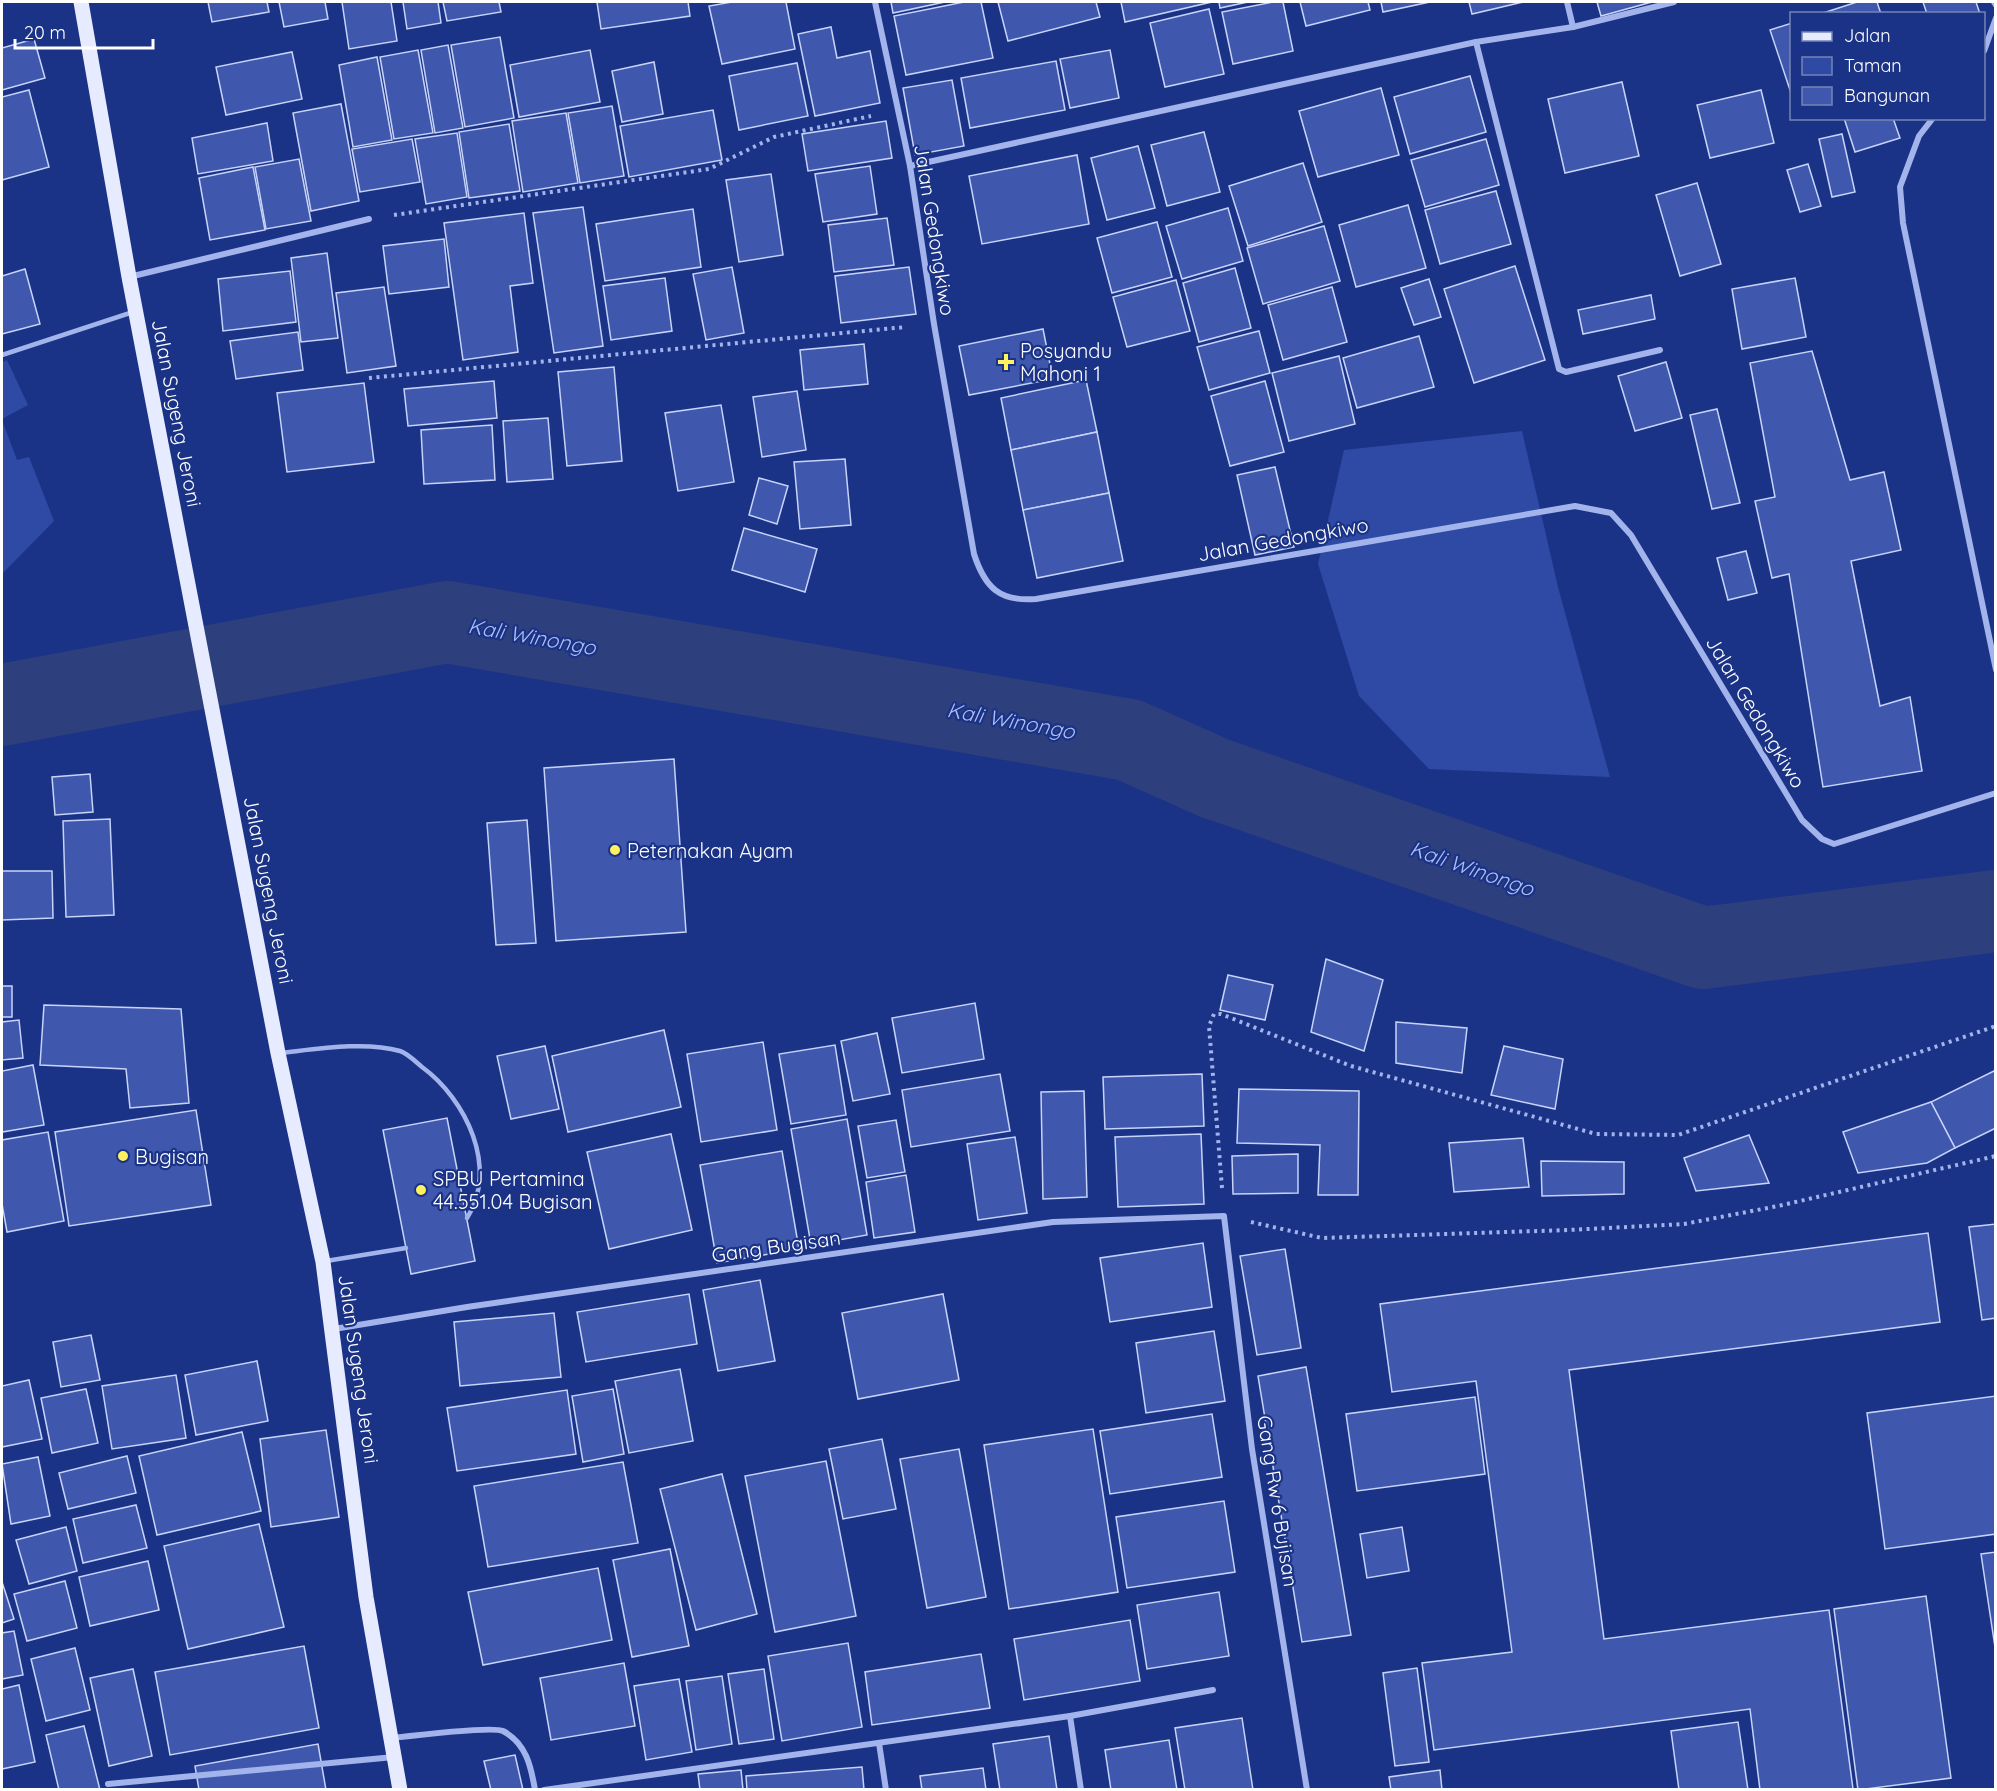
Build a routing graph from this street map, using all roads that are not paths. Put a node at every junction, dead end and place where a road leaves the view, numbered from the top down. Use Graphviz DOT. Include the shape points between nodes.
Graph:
graph roads {
  1 [pos="81,2"];
  2 [pos="875,2"];
  3 [pos="1567,2"];
  4 [pos="1674,2"];
  5 [pos="1995,18"];
  6 [pos="1573,27"];
  7 [pos="1476,42"];
  8 [pos="1985,46"];
  9 [pos="1931,120"];
  10 [pos="910,166"];
  11 [pos="369,219"];
  12 [pos="129,277"];
  13 [pos="136,311"];
  14 [pos="1660,350"];
  15 [pos="2,355"];
  16 [pos="1995,670"];
  17 [pos="1995,792"];
  18 [pos="279,1053"];
  19 [pos="1224,1216"];
  20 [pos="467,1218"];
  21 [pos="406,1248"];
  22 [pos="323,1262"];
  23 [pos="334,1329"];
  24 [pos="1213,1690"];
  25 [pos="1070,1716"];
  26 [pos="391,1738"];
  27 [pos="879,1743"];
  28 [pos="394,1757"];
  29 [pos="108,1784"];
  30 [pos="400,1790"];
  31 [pos="536,1790"];
  32 [pos="544,1790"];
  33 [pos="886,1790"];
  34 [pos="1080,1790"];
  35 [pos="1307,1790"];
  1 -- 12 [label="main road, Jalan Sugeng Jeroni"];
  2 -- 10 [label="street, Jalan Gedongkiwo"];
  3 -- 6 [label="street"];
  4 -- 6 [label="street"];
  5 -- 8 [label="street"];
  6 -- 7 [label="street"];
  7 -- 10 [label="street"];
  7 -- 14 [label="street" via="1559,369 1566,372"];
  9 -- 16 [label="street" via="1919,136 1900,187 1903,223"];
  10 -- 17 [label="street, Jalan Gedongkiwo" via="974,554 981,577 995,590 1016,600 1575,506 1611,513 1631,535 1802,820 1822,839 1833,844"];
  11 -- 12 [label="street"];
  12 -- 13 [label="main road, Jalan Sugeng Jeroni"];
  13 -- 15 [label="lane"];
  13 -- 18 [label="main road, Jalan Sugeng Jeroni"];
  18 -- 20 [label="lane" via="344,1046 401,1051 439,1079 466,1117 480,1165 478,1201"];
  18 -- 22 [label="main road, Jalan Sugeng Jeroni"];
  19 -- 23 [label="street, Gang Bugisan" via="1053,1222"];
  19 -- 35 [label="street, Gang Rw 6 Bujisan" via="1252,1449"];
  21 -- 22 [label="lane"];
  22 -- 23 [label="main road, Jalan Sugeng Jeroni"];
  23 -- 26 [label="main road, Jalan Sugeng Jeroni" via="366,1597"];
  24 -- 25 [label="street"];
  25 -- 27 [label="street"];
  25 -- 34 [label="street"];
  26 -- 28 [label="main road, Jalan Sugeng Jeroni"];
  26 -- 31 [label="street" via="501,1730 518,1742 531,1763"];
  27 -- 32 [label="street"];
  27 -- 33 [label="street"];
  28 -- 29 [label="street"];
  28 -- 30 [label="main road, Jalan Sugeng Jeroni"];
}
